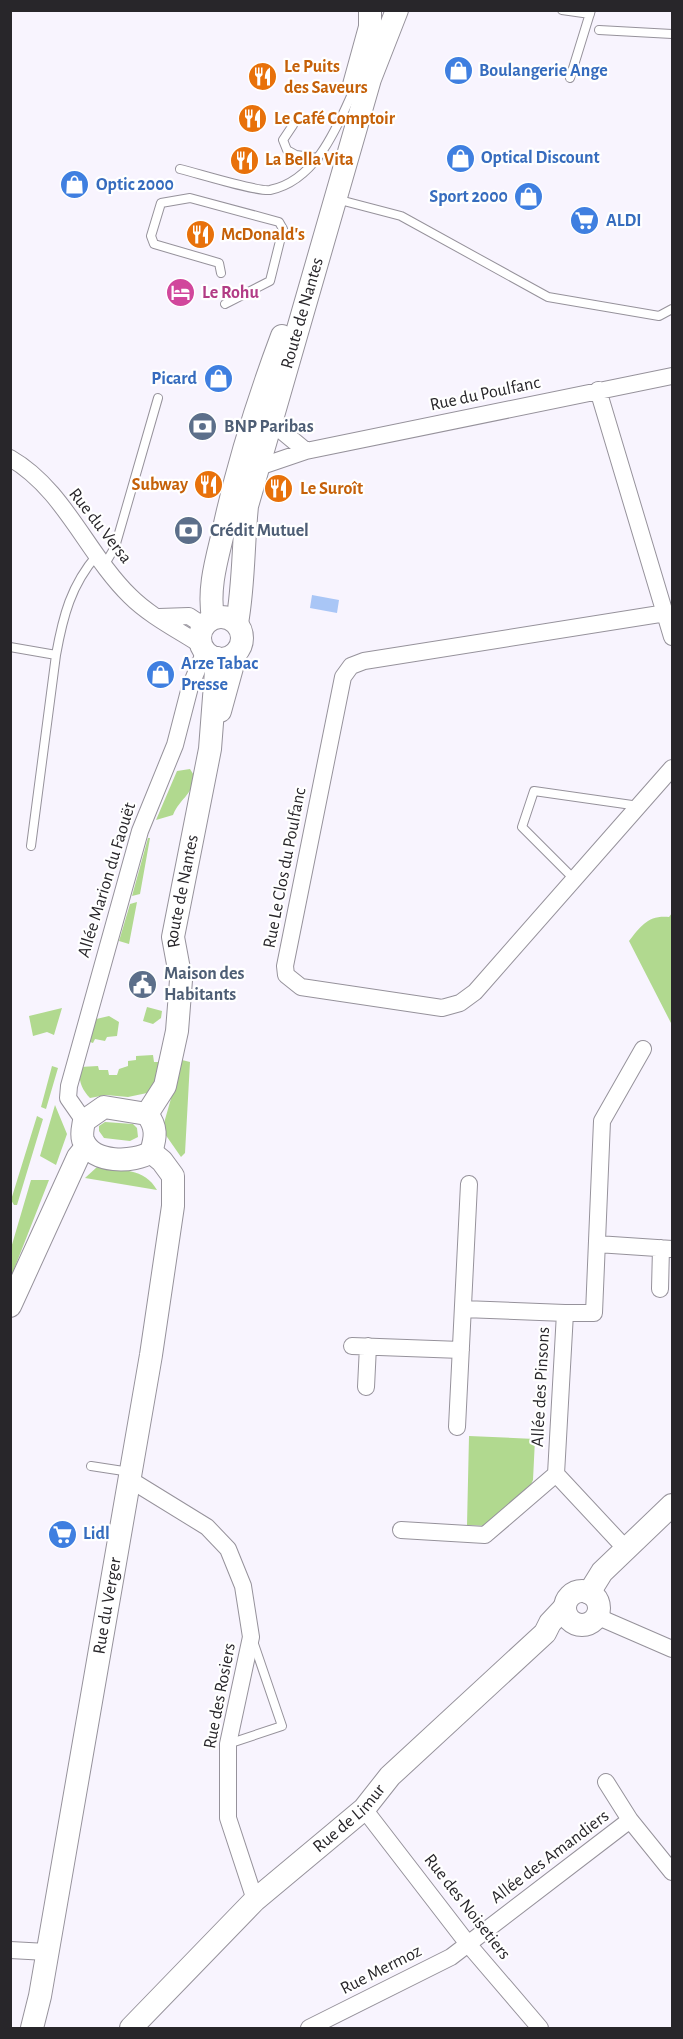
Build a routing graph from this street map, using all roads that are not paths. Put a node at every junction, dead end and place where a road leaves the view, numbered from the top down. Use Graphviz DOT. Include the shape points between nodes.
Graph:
graph roads {
  1 [pos="370,10"];
  2 [pos="397,10"];
  3 [pos="562,10"];
  4 [pos="591,12"];
  5 [pos="599,30"];
  6 [pos="672,34"];
  7 [pos="570,78"];
  8 [pos="351,96"];
  9 [pos="293,125"];
  10 [pos="318,158"];
  11 [pos="180,169"];
  12 [pos="335,199"];
  13 [pos="221,273"];
  14 [pos="225,304"];
  15 [pos="672,309"];
  16 [pos="672,376"];
  17 [pos="598,390"];
  18 [pos="158,398"];
  19 [pos="271,422"];
  20 [pos="306,451"];
  21 [pos="10,458"];
  22 [pos="259,467"];
  23 [pos="101,559"];
  24 [pos="666,613"];
  25 [pos="237,623"];
  26 [pos="672,637"];
  27 [pos="213,642"];
  28 [pos="10,647"];
  29 [pos="56,655"];
  30 [pos="672,768"];
  31 [pos="639,806"];
  32 [pos="31,846"];
  33 [pos="574,879"];
  34 [pos="643,1049"];
  35 [pos="147,1114"];
  36 [pos="84,1121"];
  37 [pos="86,1147"];
  38 [pos="151,1152"];
  39 [pos="469,1184"];
  40 [pos="597,1244"];
  41 [pos="667,1248"];
  42 [pos="660,1289"];
  43 [pos="10,1306"];
  44 [pos="463,1309"];
  45 [pos="565,1313"];
  46 [pos="461,1350"];
  47 [pos="366,1387"];
  48 [pos="457,1427"];
  49 [pos="92,1466"];
  50 [pos="556,1474"];
  51 [pos="129,1475"];
  52 [pos="672,1505"];
  53 [pos="401,1530"];
  54 [pos="626,1548"];
  55 [pos="589,1593"];
  56 [pos="569,1615"];
  57 [pos="596,1616"];
  58 [pos="251,1637"];
  59 [pos="672,1649"];
  60 [pos="228,1744"];
  61 [pos="606,1782"];
  62 [pos="364,1809"];
  63 [pos="630,1820"];
  64 [pos="672,1872"];
  65 [pos="255,1900"];
  66 [pos="468,1944"];
  67 [pos="10,1950"];
  68 [pos="47,1952"];
  69 [pos="40,1996"];
  70 [pos="32,2028"];
  71 [pos="39,2028"];
  72 [pos="131,2028"];
  73 [pos="309,2028"];
  74 [pos="540,2028"];
  1 -- 8 [label="main road, Route de Nantes" via="370,27"];
  2 -- 12 [label="main road, Route de Nantes" via="370,79"];
  3 -- 4 [label="lane"];
  4 -- 7 [label="lane"];
  5 -- 6 [label="lane"];
  8 -- 10 [label="lane" via="330,143"];
  8 -- 27 [label="main road, Route de Nantes" via="328,184 228,510 212,580"];
  9 -- 10 [label="lane" via="283,140 287,150"];
  10 -- 11 [label="lane" via="290,181 268,190"];
  12 -- 15 [label="lane" via="401,216 548,297 659,316"];
  12 -- 19 [label="main road, Route de Nantes"];
  13 -- 14 [label="lane" via="219,262 154,244 151,236 161,203 190,198 279,222 284,229 270,281"];
  16 -- 17 [label="street, Rue du Poulfanc"];
  17 -- 20 [label="street, Rue du Poulfanc"];
  17 -- 24 [label="street"];
  18 -- 23 [label="lane" via="115,547"];
  19 -- 20 [label="street"];
  19 -- 22 [label="main road, Route de Nantes"];
  20 -- 22 [label="street, Rue du Poulfanc"];
  21 -- 23 [label="street, Rue du Versa" via="38,478"];
  22 -- 25 [label="main road, Route de Nantes" via="247,506 242,556 244,587"];
  23 -- 27 [label="street, Rue du Versa" via="130,597 159,617 189,616"];
  23 -- 29 [label="lane" via="81,574 71,592"];
  24 -- 26 [label="street"];
  24 -- 33 [label="street, Rue Le Clos du Poulfanc" via="351,666 343,677 286,975 301,987 442,1008 452,1006 475,992"];
  25 -- 27 [label="main road" via="225,617"];
  25 -- 27 [label="main road, Route de Nantes" via="242,642"];
  27 -- 35 [label="main road, Route de Nantes" via="212,735 173,937 181,980 177,1031 165,1086"];
  27 -- 36 [label="street, Allée Marion du Faouët" via="190,687 175,745 134,848 69,1086 68,1098"];
  28 -- 29 [label="lane"];
  29 -- 32 [label="lane"];
  30 -- 31 [label="street, Rue Le Clos du Poulfanc"];
  31 -- 33 [label="street, Rue Le Clos du Poulfanc"];
  31 -- 33 [label="lane" via="534,791 522,827"];
  34 -- 40 [label="street, Allée des Pinsons" via="602,1121"];
  35 -- 36 [label="main road" via="104,1107"];
  35 -- 38 [label="main road" via="155,1129"];
  36 -- 37 [label="main road" via="81,1137"];
  37 -- 38 [label="main road" via="96,1154 131,1160"];
  37 -- 43 [label="main road"];
  38 -- 51 [label="main road, Rue du Verger" via="172,1176 173,1206"];
  39 -- 44 [label="street"];
  40 -- 41 [label="street"];
  40 -- 45 [label="street, Allée des Pinsons" via="594,1313"];
  41 -- 42 [label="street"];
  44 -- 45 [label="street"];
  44 -- 46 [label="street"];
  45 -- 50 [label="street, Allée des Pinsons"];
  46 -- 47 [label="street" via="360,1346"];
  46 -- 48 [label="street"];
  49 -- 51 [label="lane"];
  50 -- 53 [label="street" via="485,1535"];
  50 -- 54 [label="street"];
  51 -- 58 [label="street, Rue des Rosiers" via="207,1527 228,1549 243,1586"];
  51 -- 68 [label="main road, Rue du Verger" via="82,1722"];
  52 -- 54 [label="main road, Rue de Limur"];
  54 -- 55 [label="main road, Rue de Limur" via="602,1572"];
  55 -- 56 [label="main road, Rue de Limur" via="573,1593"];
  55 -- 57 [label="main road" via="598,1606"];
  56 -- 57 [label="main road" via="589,1623"];
  56 -- 62 [label="main road, Rue de Limur" via="549,1623 545,1633 390,1776"];
  57 -- 59 [label="street"];
  58 -- 60 [label="street, Rue des Rosiers"];
  58 -- 60 [label="lane" via="282,1726"];
  60 -- 65 [label="street, Rue des Rosiers" via="228,1818"];
  61 -- 63 [label="street"];
  62 -- 65 [label="main road, Rue de Limur"];
  62 -- 66 [label="street, Rue des Noisetiers"];
  63 -- 64 [label="street, Allée des Amandiers"];
  63 -- 66 [label="street, Allée des Amandiers"];
  65 -- 72 [label="main road, Rue de Limur"];
  66 -- 73 [label="street, Rue Mermoz" via="452,1957"];
  66 -- 74 [label="street, Rue des Noisetiers"];
  67 -- 68 [label="street"];
  68 -- 69 [label="main road, Rue du Verger"];
  69 -- 70 [label="main road, Rue du Verger"];
  69 -- 71 [label="main road, Rue du Verger"];
}
